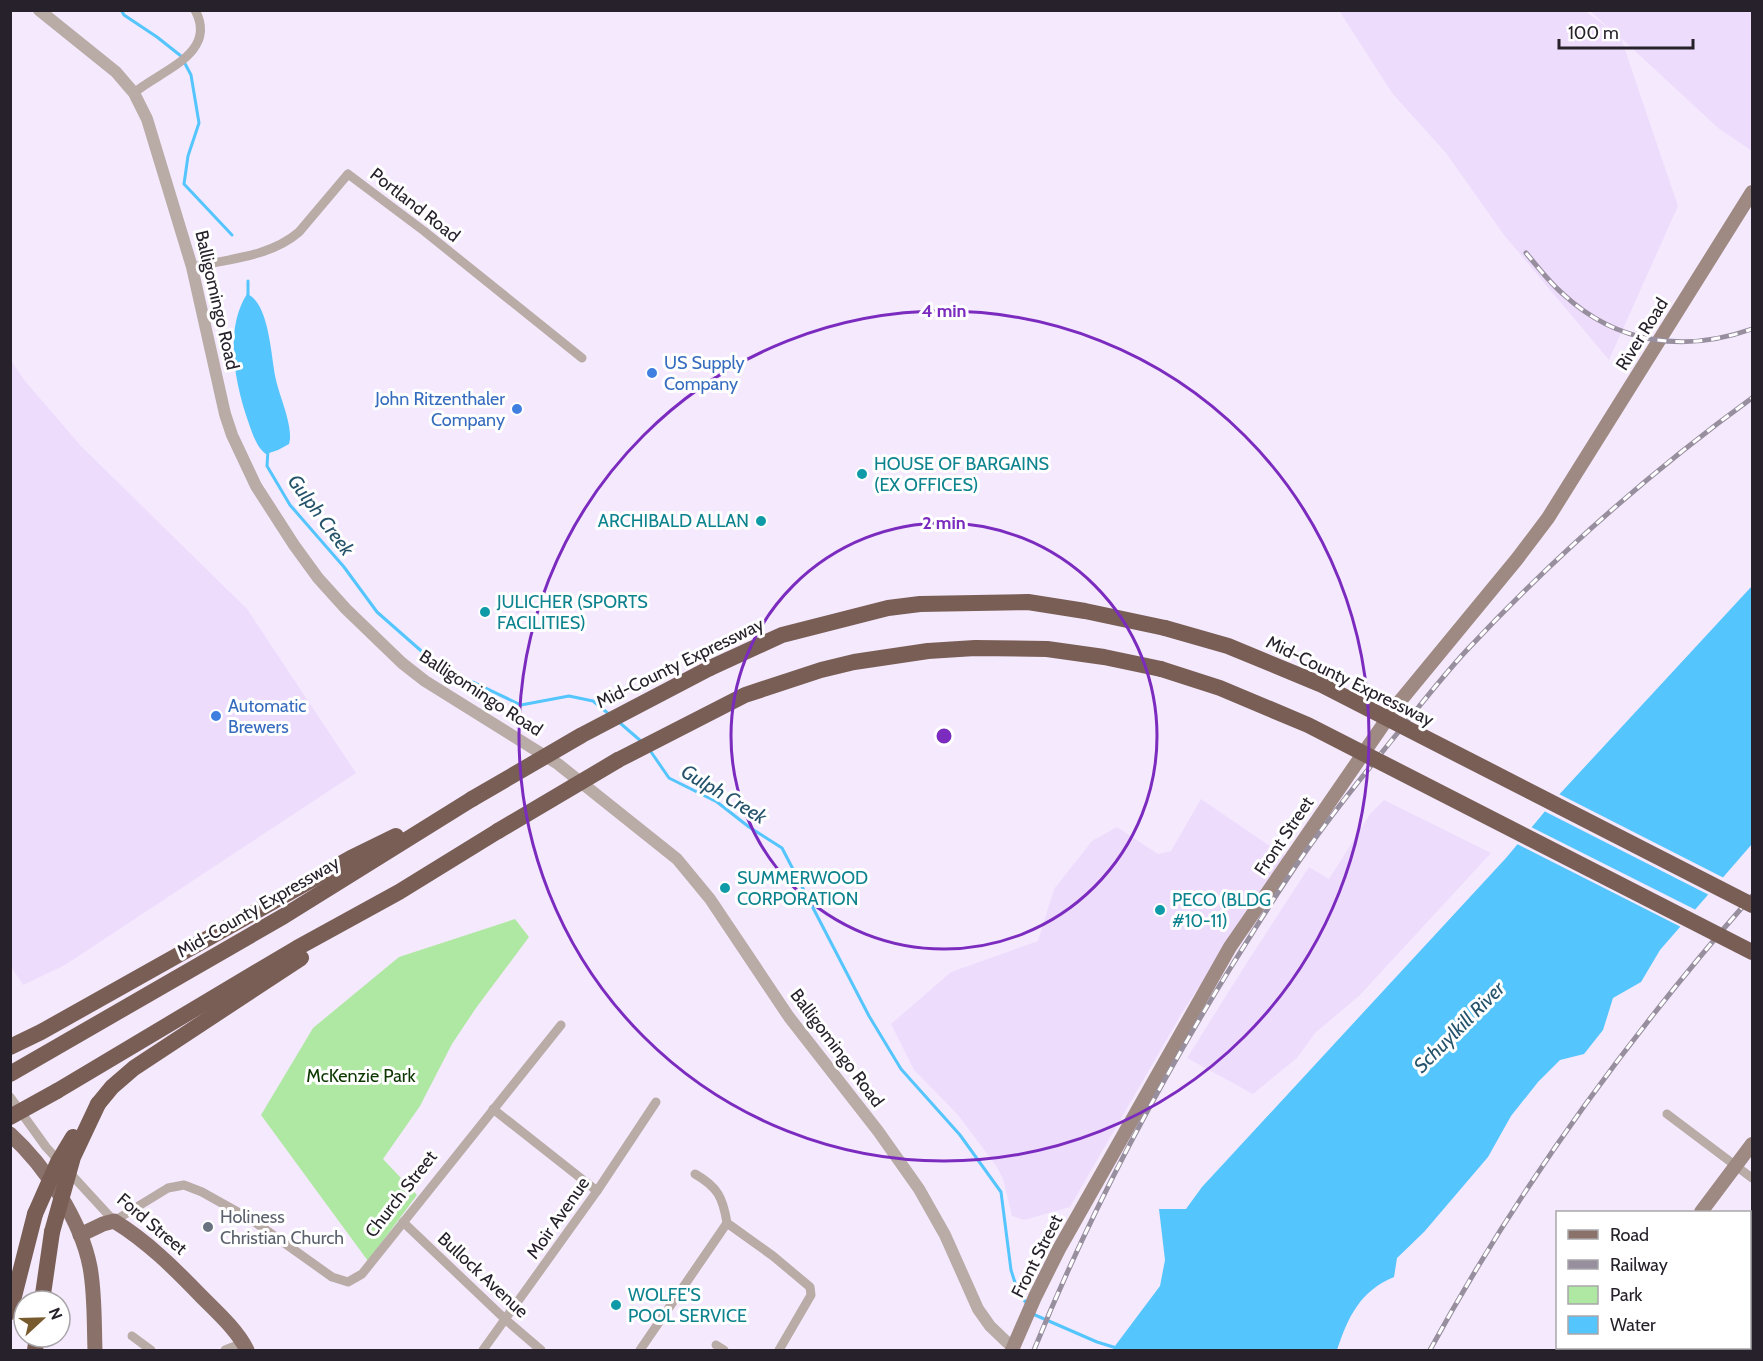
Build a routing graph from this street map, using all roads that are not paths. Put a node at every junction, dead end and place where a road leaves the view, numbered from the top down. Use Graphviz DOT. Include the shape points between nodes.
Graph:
graph roads {
  1 [pos="39,10"];
  2 [pos="195,10"];
  3 [pos="134,93"];
  4 [pos="1752,192"];
  5 [pos="192,267"];
  6 [pos="582,358"];
  7 [pos="1562,496"];
  8 [pos="472,799"];
  9 [pos="399,892"];
  10 [pos="1752,904"];
  11 [pos="1752,952"];
  12 [pos="561,1024"];
  13 [pos="10,1047"];
  14 [pos="10,1074"];
  15 [pos="10,1097"];
  16 [pos="656,1102"];
  17 [pos="98,1104"];
  18 [pos="493,1109"];
  19 [pos="1667,1114"];
  20 [pos="10,1117"];
  21 [pos="10,1134"];
  22 [pos="1752,1144"];
  23 [pos="1736,1166"];
  24 [pos="695,1174"];
  25 [pos="1752,1178"];
  26 [pos="597,1191"];
  27 [pos="1702,1211"];
  28 [pos="114,1221"];
  29 [pos="403,1222"];
  30 [pos="727,1224"];
  31 [pos="80,1235"];
  32 [pos="44,1289"];
  33 [pos="10,1312"];
  34 [pos="506,1320"];
  35 [pos="132,1336"];
  36 [pos="245,1347"];
  37 [pos="1012,1349"];
  38 [pos="95,1350"];
  39 [pos="151,1350"];
  40 [pos="225,1350"];
  41 [pos="483,1350"];
  42 [pos="541,1350"];
  43 [pos="640,1350"];
  44 [pos="779,1350"];
  1 -- 3 [label="street, Balligomingo Road" via="116,72"];
  2 -- 3 [label="street" via="201,32 197,47"];
  3 -- 5 [label="street, Balligomingo Road" via="147,119"];
  4 -- 7 [label="main road, River Road"];
  5 -- 6 [label="street, Portland Road" via="262,252 289,240 348,174"];
  5 -- 37 [label="street, Balligomingo Road" via="232,435 256,486 318,578 425,681 566,769 676,858 710,899 789,1017 919,1189 978,1309"];
  7 -- 37 [label="main road, Front Street" via="1523,551 1396,706 1230,947 1059,1249"];
  8 -- 10 [label="highway, Mid-County Expressway, bridge" via="582,735 782,634 920,603 1028,602 1165,628 1228,646 1320,684"];
  8 -- 13 [label="highway" via="351,858"];
  8 -- 14 [label="highway, Mid-County Expressway" via="284,916"];
  9 -- 11 [label="highway, bridge" via="618,760 745,695 854,662 928,651 1047,649 1161,669 1308,725"];
  9 -- 17 [label="highway" via="134,1068"];
  9 -- 20 [label="highway, bridge"];
  12 -- 18 [label="street, Church Street"];
  15 -- 28 [label="street, Ford Street" via="46,1147"];
  16 -- 26 [label="street, Moir Avenue"];
  17 -- 32 [label="highway, bridge" via="73,1157 52,1232"];
  17 -- 33 [label="highway, bridge" via="57,1162 35,1214"];
  18 -- 26 [label="street"];
  18 -- 29 [label="street, Church Street"];
  19 -- 23 [label="street"];
  21 -- 31 [label="main road" via="51,1178"];
  22 -- 23 [label="main road"];
  23 -- 25 [label="street"];
  23 -- 27 [label="main road"];
  24 -- 30 [label="street" via="709,1182 724,1203"];
  26 -- 34 [label="street, Moir Avenue"];
  28 -- 29 [label="street, Church Street" via="168,1188 184,1185 252,1220 332,1277 348,1282 362,1274"];
  28 -- 31 [label="main road, Church Street"];
  28 -- 36 [label="main road, Ford Street" via="177,1271 224,1318"];
  29 -- 34 [label="street, Bullock Avenue"];
  30 -- 43 [label="street"];
  30 -- 44 [label="street" via="810,1287 811,1295"];
  31 -- 38 [label="main road" via="90,1267"];
  34 -- 41 [label="street, Moir Avenue"];
  34 -- 42 [label="street, Bullock Avenue"];
  35 -- 39 [label="street"];
  36 -- 40 [label="street"];
}
